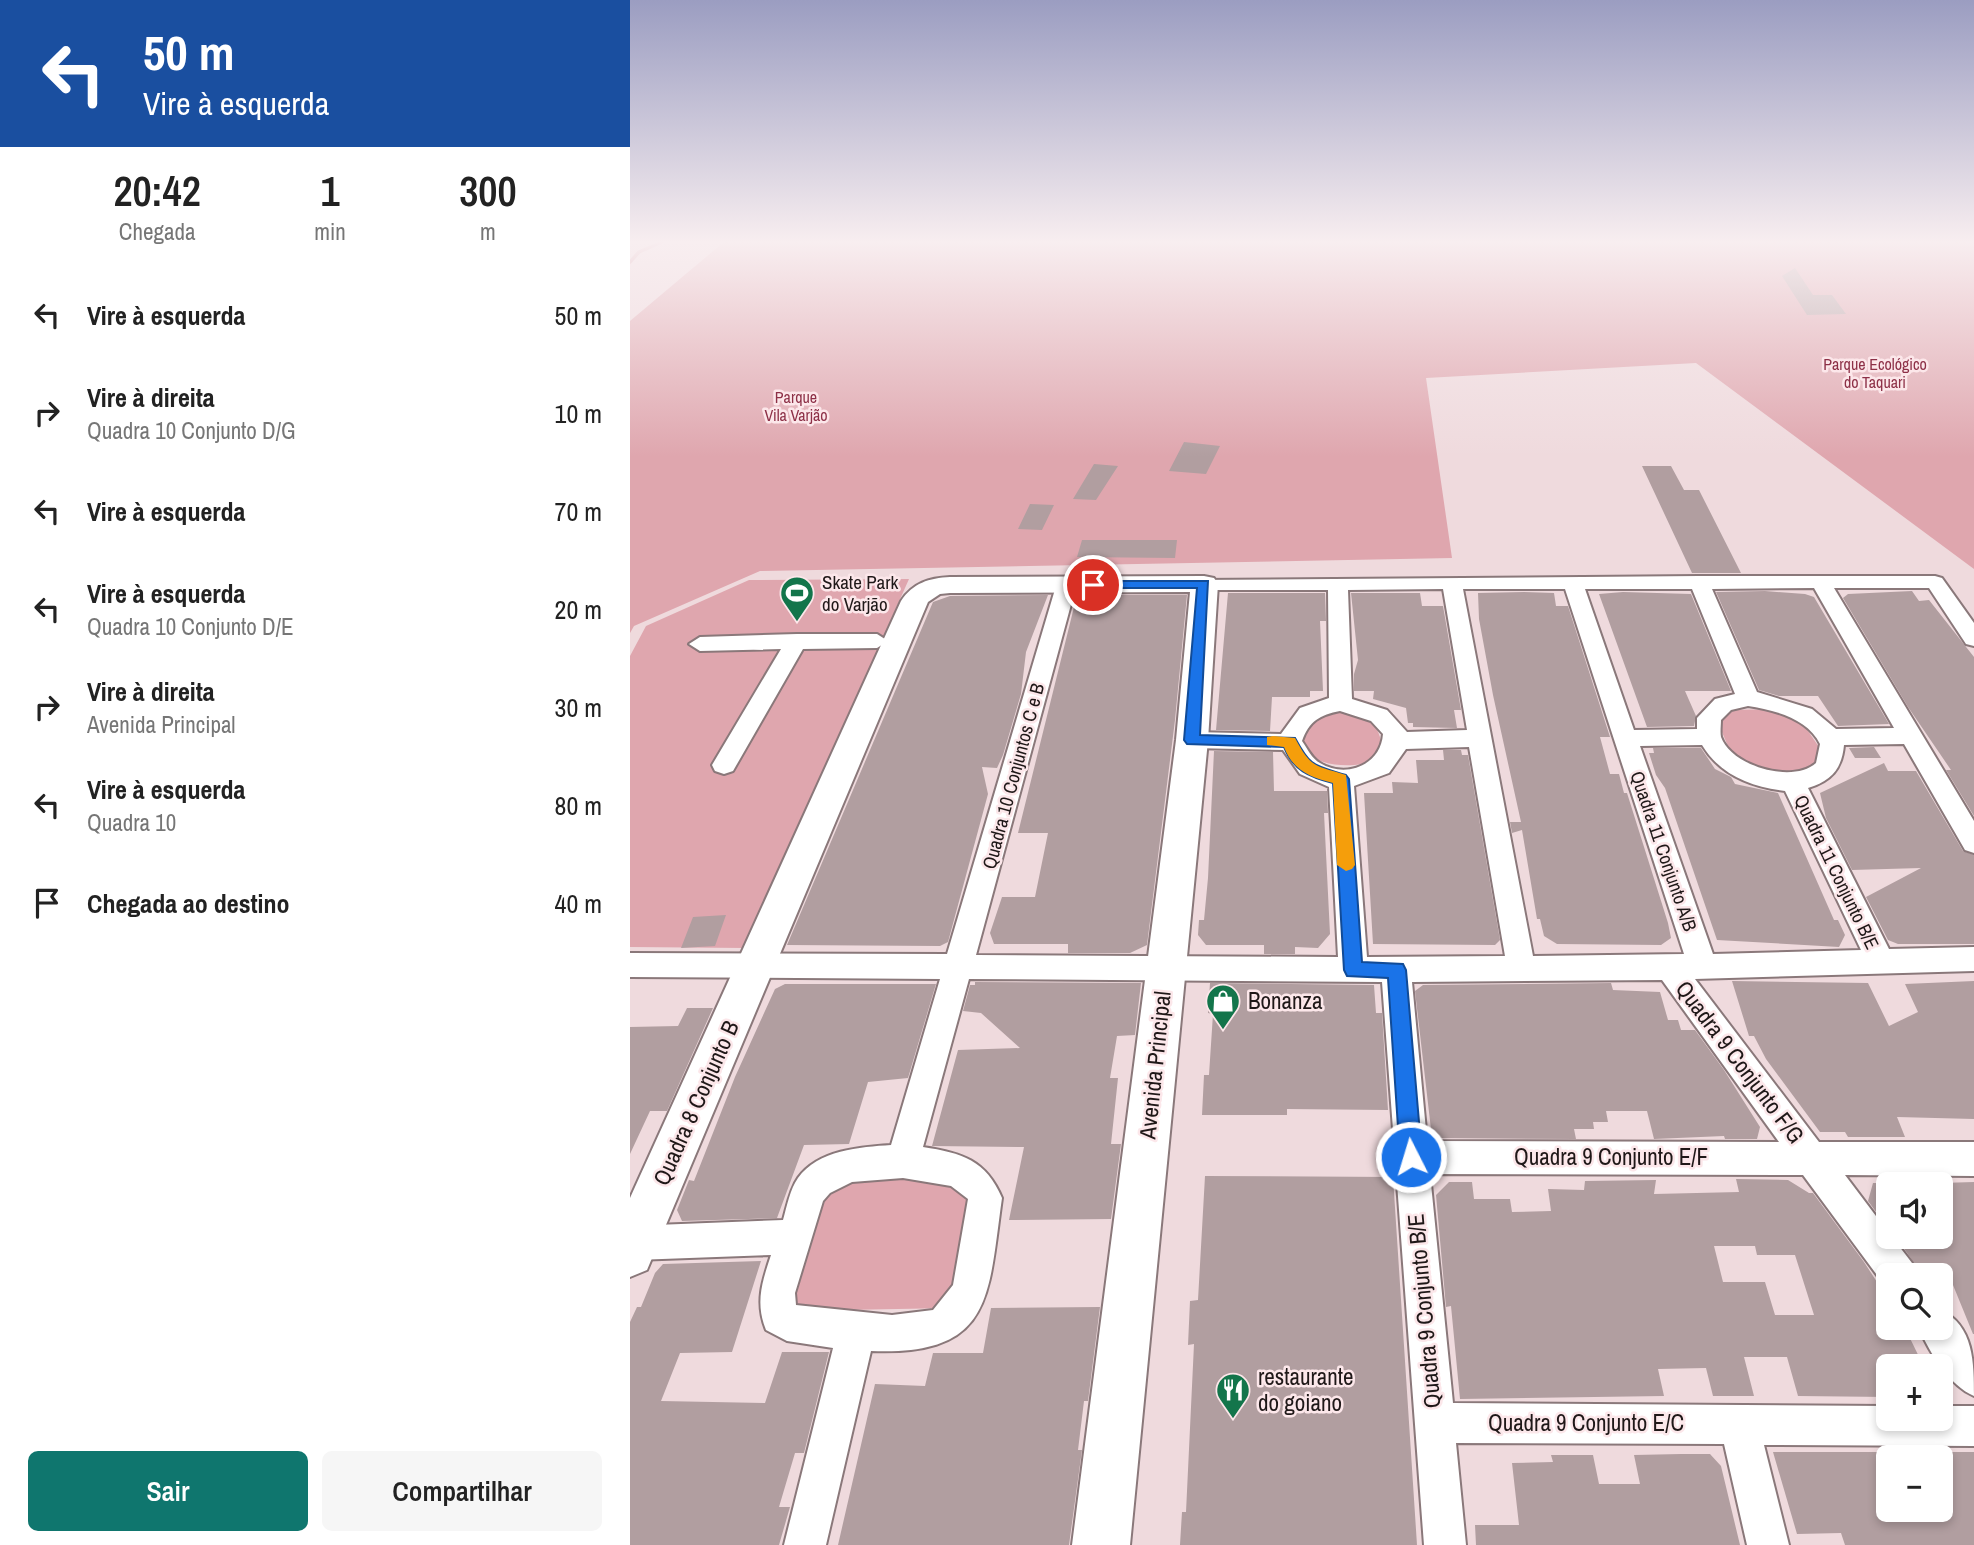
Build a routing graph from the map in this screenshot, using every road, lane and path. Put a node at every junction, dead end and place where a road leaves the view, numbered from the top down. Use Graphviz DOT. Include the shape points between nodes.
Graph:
graph roads {
  1 [pos="1699,582"];
  2 [pos="1452,583"];
  3 [pos="1573,583"];
  4 [pos="1821,583"];
  5 [pos="1204,584"];
  6 [pos="1338,584"];
  7 [pos="1066,586"];
  8 [pos="1974,639"];
  9 [pos="877,641"];
  10 [pos="797,642"];
  11 [pos="700,644"];
  12 [pos="1748,698"];
  13 [pos="1341,704"];
  14 [pos="1912,736"];
  15 [pos="1709,737"];
  16 [pos="1828,737"];
  17 [pos="1479,738"];
  18 [pos="1626,738"];
  19 [pos="1192,740"];
  20 [pos="1290,741"];
  21 [pos="1398,741"];
  22 [pos="724,765"];
  23 [pos="1340,779"];
  24 [pos="1793,782"];
  25 [pos="1974,843"];
  26 [pos="1974,959"];
  27 [pos="1881,963"];
  28 [pos="630,965"];
  29 [pos="758,965"];
  30 [pos="1702,965"];
  31 [pos="1166,966"];
  32 [pos="960,967"];
  33 [pos="1521,967"];
  34 [pos="1669,967"];
  35 [pos="1353,970"];
  36 [pos="1396,970"];
  37 [pos="1411,1157"];
  38 [pos="1811,1157"];
  39 [pos="1974,1159"];
  40 [pos="903,1161"];
  41 [pos="794,1237"];
  42 [pos="632,1247"];
  43 [pos="1889,1263"];
  44 [pos="856,1333"];
  45 [pos="1947,1340"];
  46 [pos="1974,1377"];
  47 [pos="1433,1423"];
  48 [pos="1739,1424"];
  49 [pos="1974,1426"];
  50 [pos="805,1545"];
  51 [pos="1101,1545"];
  52 [pos="1445,1545"];
  53 [pos="1768,1545"];
  1 -- 3 [label="street"];
  1 -- 4 [label="street"];
  1 -- 12 [label="street"];
  2 -- 3 [label="street"];
  2 -- 6 [label="street"];
  2 -- 17 [label="street"];
  3 -- 18 [label="street, Quadra 11 Conjunto A/B"];
  4 -- 8 [label="street" via="1934,582"];
  4 -- 14 [label="street"];
  5 -- 6 [label="street"];
  5 -- 7 [label="street"];
  5 -- 19 [label="street, Avenida Principal"];
  6 -- 13 [label="street"];
  7 -- 29 [label="street, Quadra 8 Conjunto B" via="950,585 927,588 915,601"];
  7 -- 32 [label="street, Quadra 10 Conjuntos C e B"];
  9 -- 10 [label="street"];
  10 -- 11 [label="street"];
  10 -- 22 [label="street"];
  12 -- 15 [label="street" via="1723,704 1709,718"];
  12 -- 16 [label="street" via="1795,709 1815,721"];
  13 -- 20 [label="street" via="1315,708 1296,722"];
  13 -- 21 [label="street" via="1368,708 1389,722"];
  14 -- 16 [label="street"];
  14 -- 25 [label="street"];
  15 -- 18 [label="street"];
  15 -- 24 [label="street" via="1720,754 1741,769 1766,779"];
  16 -- 24 [label="street" via="1833,753 1828,767 1814,777"];
  17 -- 21 [label="street"];
  17 -- 33 [label="street"];
  18 -- 30 [label="street, Quadra 11 Conjunto A/B"];
  19 -- 20 [label="street"];
  19 -- 31 [label="street, Avenida Principal"];
  20 -- 23 [label="street" via="1297,759 1315,773"];
  21 -- 23 [label="street" via="1394,756 1382,769"];
  23 -- 35 [label="street"];
  24 -- 27 [label="street, Quadra 11 Conjunto B/E"];
  26 -- 27 [label="street"];
  27 -- 30 [label="street"];
  28 -- 29 [label="street"];
  29 -- 32 [label="street"];
  29 -- 42 [label="street, Quadra 8 Conjunto B"];
  30 -- 34 [label="street"];
  31 -- 32 [label="street"];
  31 -- 35 [label="street"];
  31 -- 51 [label="street, Avenida Principal"];
  32 -- 40 [label="street, Quadra 10 Conjuntos C e B"];
  33 -- 34 [label="street"];
  33 -- 36 [label="street"];
  34 -- 38 [label="street, Quadra 9 Conjunto F/G"];
  35 -- 36 [label="street"];
  36 -- 37 [label="street, Quadra 9 Conjunto B/E"];
  37 -- 38 [label="street, Quadra 9 Conjunto E/F"];
  37 -- 47 [label="street, Quadra 9 Conjunto B/E"];
  38 -- 39 [label="street, Quadra 9 Conjunto E/F"];
  38 -- 43 [label="street, Quadra 9 Conjunto F/G"];
  40 -- 41 [label="street" via="828,1172 809,1191"];
  40 -- 44 [label="street" via="968,1175 983,1192 969,1290 945,1324 928,1330"];
  41 -- 42 [label="street"];
  41 -- 44 [label="street" via="777,1293 779,1317"];
  44 -- 50 [label="street"];
  45 -- 46 [label="street"];
  47 -- 48 [label="street, Quadra 9 Conjunto E/C"];
  47 -- 52 [label="street, Quadra 9 Conjunto B/E"];
  48 -- 49 [label="street, Quadra 9 Conjunto E/C"];
  48 -- 53 [label="street"];
}
